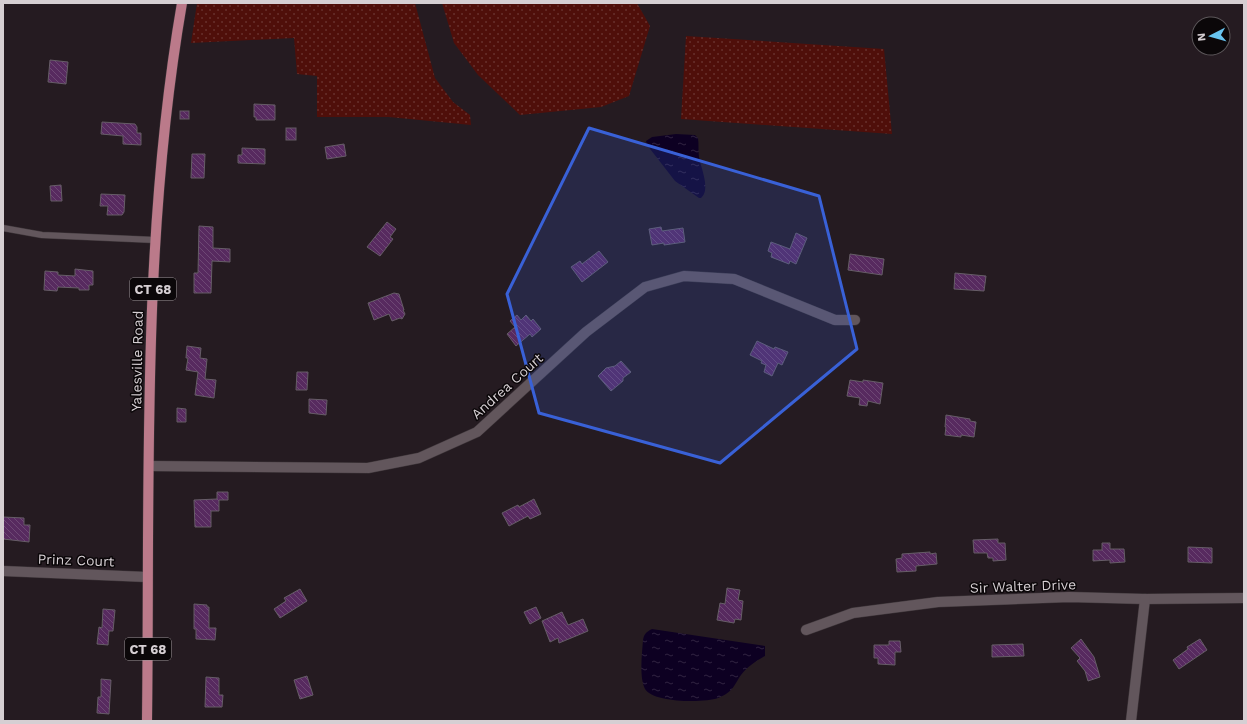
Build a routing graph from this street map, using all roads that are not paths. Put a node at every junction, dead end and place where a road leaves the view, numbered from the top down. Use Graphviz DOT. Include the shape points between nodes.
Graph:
graph roads {
  1 [pos="182,3"];
  2 [pos="3,228"];
  3 [pos="155,240"];
  4 [pos="855,320"];
  5 [pos="149,466"];
  6 [pos="3,571"];
  7 [pos="147,577"];
  8 [pos="1244,598"];
  9 [pos="1145,599"];
  10 [pos="806,630"];
  11 [pos="146,721"];
  12 [pos="1131,721"];
  1 -- 3 [label="main road, Yalesville Road / CT 68" via="160,169"];
  2 -- 3 [label="lane" via="42,236"];
  3 -- 5 [label="main road, Yalesville Road / CT 68" via="151,315"];
  4 -- 5 [label="street, Andrea Court" via="835,320 734,279 684,276 645,287 586,332 476,432 419,458 368,468"];
  5 -- 7 [label="main road, Yalesville Road / CT 68"];
  6 -- 7 [label="street, Prinz Court"];
  7 -- 11 [label="main road, Yalesville Road / CT 68"];
  8 -- 9 [label="street, Sir Walter Drive"];
  9 -- 10 [label="street, Sir Walter Drive" via="1069,597 938,602 853,613"];
  9 -- 12 [label="street"];
}
